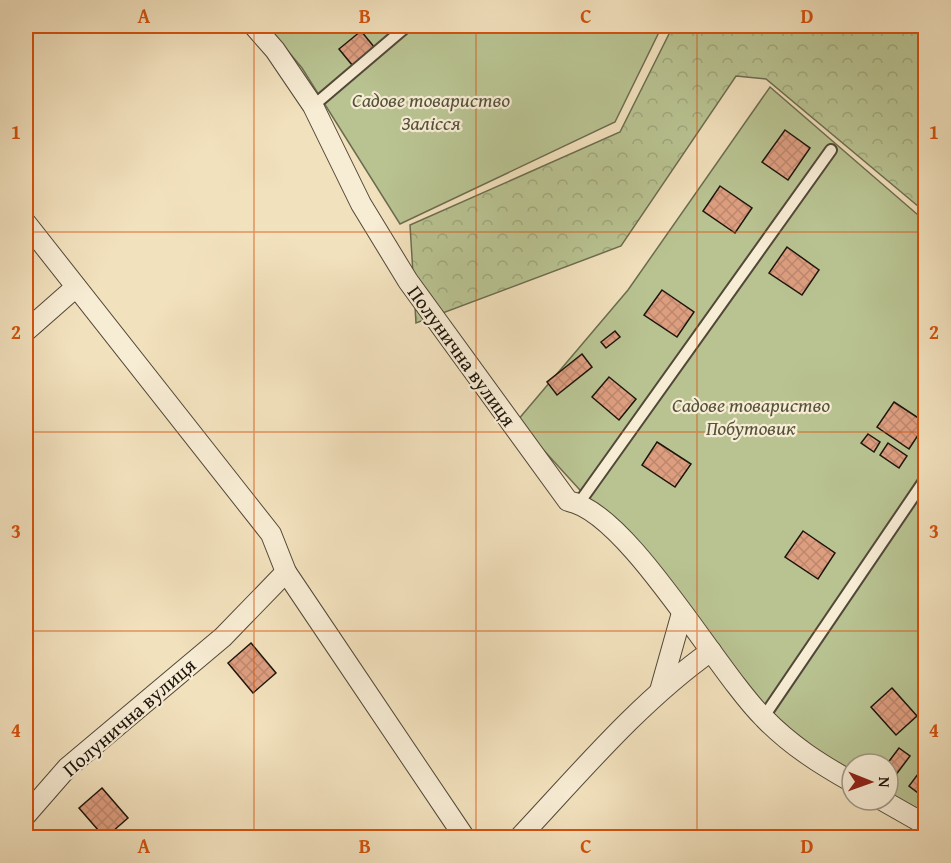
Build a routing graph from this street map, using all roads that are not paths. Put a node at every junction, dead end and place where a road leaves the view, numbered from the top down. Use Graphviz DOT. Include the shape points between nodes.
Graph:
graph roads {
  1 [pos="254,26"];
  2 [pos="406,26"];
  3 [pos="313,106"];
  4 [pos="831,150"];
  5 [pos="26,223"];
  6 [pos="76,287"];
  7 [pos="26,331"];
  8 [pos="926,478"];
  9 [pos="579,503"];
  10 [pos="286,572"];
  11 [pos="682,613"];
  12 [pos="711,651"];
  13 [pos="659,692"];
  14 [pos="763,718"];
  15 [pos="840,775"];
  16 [pos="900,810"];
  17 [pos="26,815"];
  18 [pos="926,825"];
  19 [pos="465,837"];
  20 [pos="519,837"];
  1 -- 3 [label="street, Полунична вулиця"];
  2 -- 3 [label="lane"];
  3 -- 9 [label="street, Полунична вулиця" via="361,204 408,281 568,501"];
  4 -- 9 [label="lane"];
  5 -- 6 [label="street"];
  6 -- 7 [label="street"];
  6 -- 10 [label="street" via="271,534"];
  8 -- 14 [label="lane"];
  9 -- 11 [label="street, Полунична вулиця" via="614,528"];
  10 -- 17 [label="street, Полунична вулиця" via="223,637 67,768"];
  10 -- 19 [label="street"];
  11 -- 12 [label="street, Полунична вулиця"];
  11 -- 13 [label="street"];
  12 -- 13 [label="street"];
  12 -- 14 [label="street, Полунична вулиця"];
  13 -- 20 [label="street"];
  14 -- 15 [label="street, Полунична вулиця" via="809,757"];
  16 -- 18 [label="street"];
}
